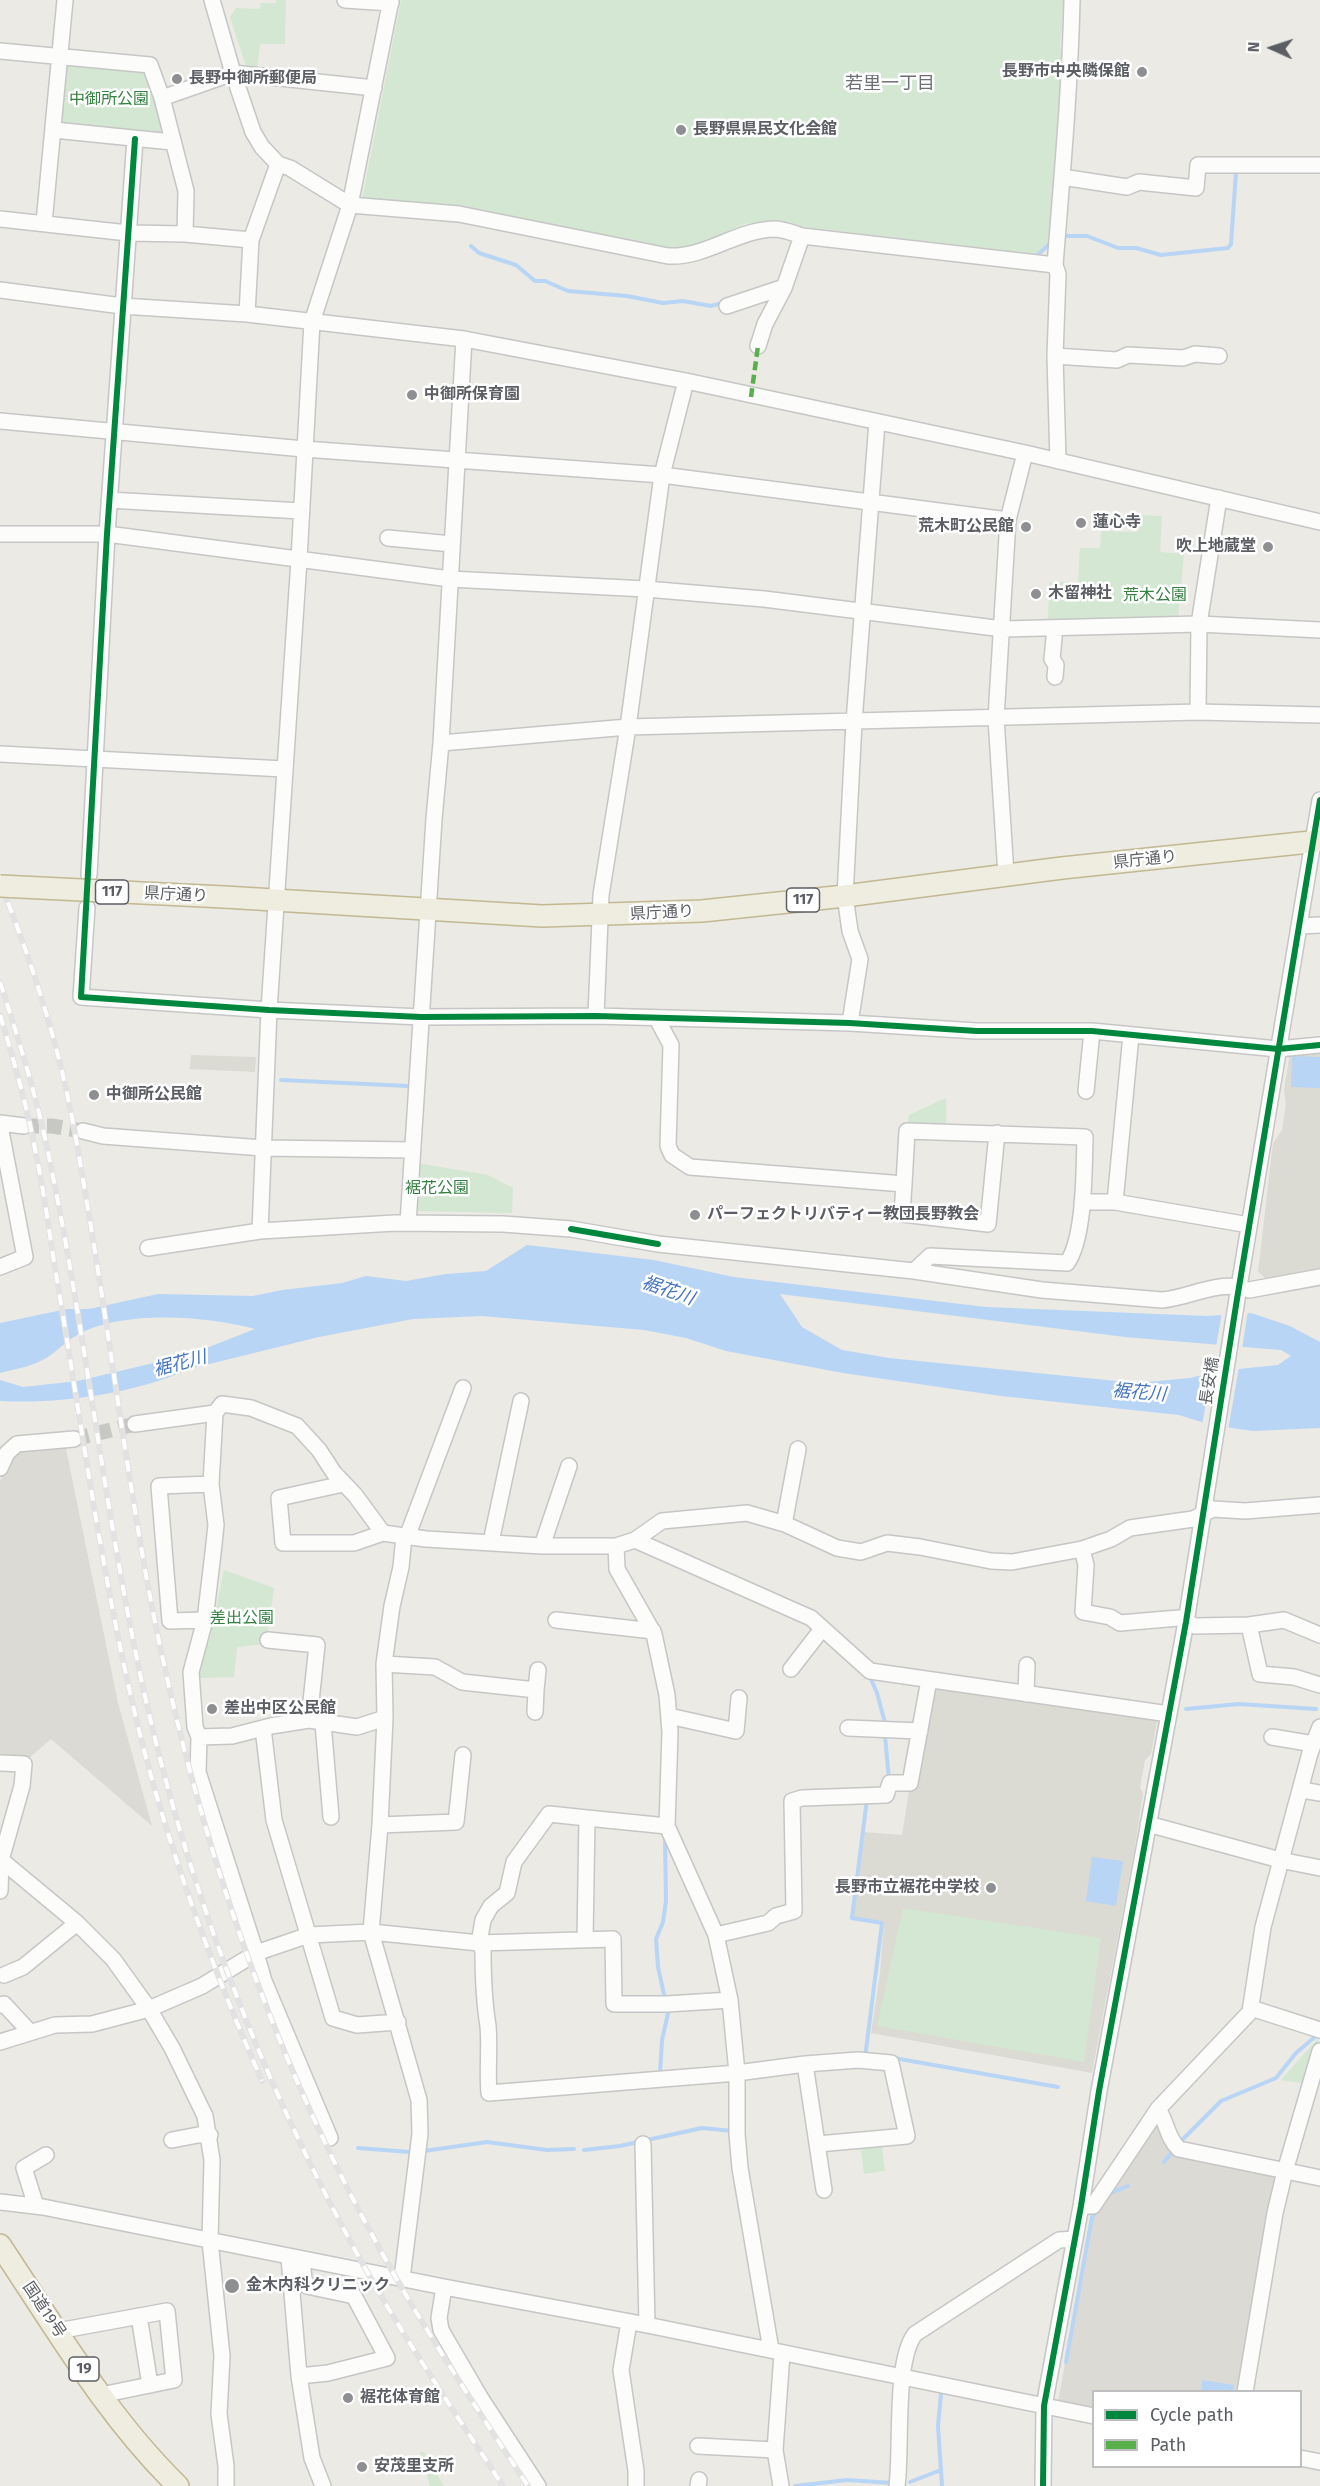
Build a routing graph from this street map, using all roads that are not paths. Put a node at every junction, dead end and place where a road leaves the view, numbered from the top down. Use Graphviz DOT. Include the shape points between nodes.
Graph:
graph roads {
  1 [pos="65,0"];
  2 [pos="212,0"];
  3 [pos="345,0"];
  4 [pos="1072,0"];
  5 [pos="391,2"];
  6 [pos="0,51"];
  7 [pos="59,57"];
  8 [pos="233,73"];
  9 [pos="374,88"];
  10 [pos="162,98"];
  11 [pos="54,130"];
  12 [pos="135,139"];
  13 [pos="172,142"];
  14 [pos="278,164"];
  15 [pos="1320,165"];
  16 [pos="1062,177"];
  17 [pos="350,205"];
  18 [pos="0,219"];
  19 [pos="44,223"];
  20 [pos="128,233"];
  21 [pos="185,234"];
  22 [pos="802,236"];
  23 [pos="251,240"];
  24 [pos="1055,265"];
  25 [pos="784,287"];
  26 [pos="0,290"];
  27 [pos="122,306"];
  28 [pos="727,306"];
  29 [pos="247,314"];
  30 [pos="312,322"];
  31 [pos="464,339"];
  32 [pos="758,346"];
  33 [pos="1055,356"];
  34 [pos="1218,356"];
  35 [pos="686,381"];
  36 [pos="0,421"];
  37 [pos="877,422"];
  38 [pos="115,431"];
  39 [pos="304,449"];
  40 [pos="1025,453"];
  41 [pos="458,461"];
  42 [pos="1058,461"];
  43 [pos="662,476"];
  44 [pos="1219,498"];
  45 [pos="109,500"];
  46 [pos="872,503"];
  47 [pos="301,512"];
  48 [pos="1008,520"];
  49 [pos="1320,522"];
  50 [pos="0,534"];
  51 [pos="106,534"];
  52 [pos="388,538"];
  53 [pos="452,544"];
  54 [pos="299,560"];
  55 [pos="450,579"];
  56 [pos="646,589"];
  57 [pos="863,612"];
  58 [pos="1198,624"];
  59 [pos="1055,628"];
  60 [pos="1003,629"];
  61 [pos="1320,630"];
  62 [pos="1056,677"];
  63 [pos="1198,712"];
  64 [pos="1320,715"];
  65 [pos="996,718"];
  66 [pos="854,722"];
  67 [pos="628,727"];
  68 [pos="441,743"];
  69 [pos="0,754"];
  70 [pos="95,759"];
  71 [pos="284,769"];
  72 [pos="1320,800"];
  73 [pos="1316,842"];
  74 [pos="89,875"];
  75 [pos="1006,876"];
  76 [pos="0,886"];
  77 [pos="845,896"];
  78 [pos="276,902"];
  79 [pos="87,908"];
  80 [pos="429,911"];
  81 [pos="599,916"];
  82 [pos="1320,925"];
  83 [pos="1300,926"];
  84 [pos="269,1010"];
  85 [pos="596,1016"];
  86 [pos="421,1017"];
  87 [pos="657,1018"];
  88 [pos="850,1023"];
  89 [pos="1092,1031"];
  90 [pos="1131,1035"];
  91 [pos="1320,1045"];
  92 [pos="1278,1049"];
  93 [pos="1086,1091"];
  94 [pos="0,1125"];
  95 [pos="24,1126"];
  96 [pos="82,1131"];
  97 [pos="997,1133"];
  98 [pos="263,1148"];
  99 [pos="412,1150"];
  100 [pos="904,1184"];
  101 [pos="1082,1202"];
  102 [pos="1115,1202"];
  103 [pos="408,1223"];
  104 [pos="1249,1225"];
  105 [pos="260,1231"];
  106 [pos="148,1248"];
  107 [pos="0,1267"];
  108 [pos="914,1271"];
  109 [pos="1320,1277"];
  110 [pos="1241,1292"];
  111 [pos="463,1388"];
  112 [pos="521,1401"];
  113 [pos="215,1413"];
  114 [pos="135,1424"];
  115 [pos="74,1439"];
  116 [pos="801,1457"];
  117 [pos="569,1466"];
  118 [pos="0,1468"];
  119 [pos="211,1484"];
  120 [pos="343,1485"];
  121 [pos="1320,1504"];
  122 [pos="1202,1516"];
  123 [pos="784,1524"];
  124 [pos="383,1533"];
  125 [pos="406,1536"];
  126 [pos="635,1540"];
  127 [pos="490,1542"];
  128 [pos="542,1546"];
  129 [pos="616,1546"];
  130 [pos="1082,1549"];
  131 [pos="205,1620"];
  132 [pos="556,1620"];
  133 [pos="1186,1622"];
  134 [pos="1249,1625"];
  135 [pos="822,1629"];
  136 [pos="653,1631"];
  137 [pos="1320,1635"];
  138 [pos="268,1640"];
  139 [pos="384,1664"];
  140 [pos="1027,1665"];
  141 [pos="791,1669"];
  142 [pos="538,1670"];
  143 [pos="929,1680"];
  144 [pos="1320,1684"];
  145 [pos="536,1690"];
  146 [pos="1026,1694"];
  147 [pos="739,1698"];
  148 [pos="535,1712"];
  149 [pos="1169,1714"];
  150 [pos="669,1716"];
  151 [pos="385,1718"];
  152 [pos="316,1722"];
  153 [pos="1320,1727"];
  154 [pos="263,1728"];
  155 [pos="848,1728"];
  156 [pos="920,1731"];
  157 [pos="199,1737"];
  158 [pos="1272,1737"];
  159 [pos="1314,1744"];
  160 [pos="463,1755"];
  161 [pos="0,1763"];
  162 [pos="1302,1790"];
  163 [pos="1320,1793"];
  164 [pos="331,1817"];
  165 [pos="587,1818"];
  166 [pos="1148,1824"];
  167 [pos="380,1825"];
  168 [pos="667,1826"];
  169 [pos="1,1860"];
  170 [pos="1280,1860"];
  171 [pos="1320,1868"];
  172 [pos="0,1891"];
  173 [pos="77,1923"];
  174 [pos="371,1932"];
  175 [pos="309,1935"];
  176 [pos="716,1935"];
  177 [pos="585,1939"];
  178 [pos="479,1943"];
  179 [pos="256,1953"];
  180 [pos="4,1975"];
  181 [pos="730,2000"];
  182 [pos="0,2005"];
  183 [pos="1251,2008"];
  184 [pos="149,2009"];
  185 [pos="398,2022"];
  186 [pos="1320,2030"];
  187 [pos="30,2032"];
  188 [pos="0,2042"];
  189 [pos="1320,2051"];
  190 [pos="805,2064"];
  191 [pos="737,2073"];
  192 [pos="1158,2109"];
  193 [pos="210,2136"];
  194 [pos="330,2138"];
  195 [pos="172,2140"];
  196 [pos="643,2144"];
  197 [pos="818,2144"];
  198 [pos="46,2155"];
  199 [pos="1285,2170"];
  200 [pos="1320,2178"];
  201 [pos="824,2190"];
  202 [pos="0,2202"];
  203 [pos="36,2206"];
  204 [pos="1081,2206"];
  205 [pos="1075,2239"];
  206 [pos="210,2241"];
  207 [pos="0,2245"];
  208 [pos="296,2258"];
  209 [pos="402,2278"];
  210 [pos="444,2287"];
  211 [pos="139,2316"];
  212 [pos="628,2322"];
  213 [pos="648,2325"];
  214 [pos="58,2331"];
  215 [pos="776,2352"];
  216 [pos="299,2376"];
  217 [pos="902,2378"];
  218 [pos="150,2385"];
  219 [pos="1245,2390"];
  220 [pos="101,2394"];
  221 [pos="1044,2406"];
  222 [pos="1092,2416"];
  223 [pos="698,2446"];
  224 [pos="775,2451"];
  225 [pos="1302,2458"];
  226 [pos="1320,2462"];
  227 [pos="178,2486"];
  228 [pos="226,2486"];
  229 [pos="323,2486"];
  230 [pos="538,2486"];
  231 [pos="636,2486"];
  232 [pos="781,2486"];
  233 [pos="897,2486"];
  234 [pos="1043,2486"];
  1 -- 7 [label="street"];
  2 -- 8 [label="street"];
  3 -- 5 [label="street"];
  4 -- 16 [label="street"];
  5 -- 9 [label="street"];
  6 -- 7 [label="street"];
  7 -- 10 [label="street" via="150,65"];
  7 -- 11 [label="street"];
  8 -- 9 [label="street"];
  8 -- 10 [label="street"];
  8 -- 14 [label="street" via="253,132"];
  9 -- 17 [label="street"];
  10 -- 13 [label="street"];
  11 -- 12 [label="street"];
  11 -- 19 [label="street"];
  12 -- 13 [label="street"];
  12 -- 20 [label="street"];
  13 -- 21 [label="street" via="186,190"];
  14 -- 17 [label="street"];
  14 -- 23 [label="street"];
  15 -- 16 [label="street" via="1198,165 1196,188 1139,182 1127,187"];
  16 -- 24 [label="street"];
  17 -- 22 [label="street" via="459,214 668,256 684,257 759,231 776,229"];
  17 -- 30 [label="street"];
  18 -- 19 [label="street"];
  19 -- 20 [label="street"];
  20 -- 21 [label="street"];
  20 -- 27 [label="street"];
  21 -- 23 [label="street"];
  22 -- 24 [label="street"];
  22 -- 25 [label="street"];
  23 -- 29 [label="street"];
  24 -- 33 [label="street"];
  25 -- 28 [label="street"];
  25 -- 32 [label="street"];
  26 -- 27 [label="street"];
  27 -- 29 [label="street"];
  27 -- 38 [label="street"];
  29 -- 30 [label="street"];
  30 -- 31 [label="street"];
  30 -- 39 [label="street"];
  31 -- 35 [label="street"];
  31 -- 41 [label="street"];
  33 -- 34 [label="street" via="1117,360 1128,355"];
  33 -- 42 [label="street"];
  35 -- 37 [label="street"];
  35 -- 43 [label="street"];
  36 -- 38 [label="street"];
  37 -- 40 [label="street"];
  37 -- 46 [label="street"];
  38 -- 39 [label="street"];
  38 -- 45 [label="street"];
  39 -- 41 [label="street"];
  39 -- 47 [label="street"];
  40 -- 42 [label="street"];
  40 -- 48 [label="street"];
  41 -- 43 [label="street"];
  41 -- 53 [label="street"];
  42 -- 44 [label="street"];
  43 -- 46 [label="street"];
  43 -- 56 [label="street"];
  44 -- 49 [label="street"];
  44 -- 58 [label="street"];
  45 -- 47 [label="street"];
  45 -- 51 [label="street"];
  46 -- 48 [label="street"];
  46 -- 57 [label="street"];
  47 -- 54 [label="street"];
  48 -- 60 [label="street"];
  50 -- 51 [label="street"];
  51 -- 54 [label="street"];
  51 -- 70 [label="street"];
  52 -- 53 [label="street"];
  53 -- 55 [label="street"];
  54 -- 55 [label="street"];
  54 -- 71 [label="street"];
  55 -- 56 [label="street"];
  55 -- 68 [label="street"];
  56 -- 57 [label="street"];
  56 -- 67 [label="street"];
  57 -- 60 [label="street"];
  57 -- 66 [label="street"];
  58 -- 59 [label="street"];
  58 -- 61 [label="street"];
  58 -- 63 [label="street"];
  59 -- 60 [label="street"];
  59 -- 62 [label="street" via="1052,659"];
  60 -- 65 [label="street"];
  63 -- 64 [label="street"];
  63 -- 65 [label="street"];
  65 -- 66 [label="street"];
  65 -- 75 [label="street"];
  66 -- 67 [label="street"];
  66 -- 77 [label="street"];
  67 -- 68 [label="street"];
  67 -- 81 [label="street"];
  68 -- 80 [label="street"];
  69 -- 70 [label="street"];
  70 -- 71 [label="street"];
  70 -- 74 [label="street"];
  71 -- 78 [label="street"];
  72 -- 73 [label="street, 長安橋"];
  73 -- 75 [label="highway, 県庁通り / 117"];
  73 -- 83 [label="street, 長安橋"];
  75 -- 77 [label="highway, 県庁通り / 117"];
  76 -- 78 [label="highway, 県庁通り / 117, bridge"];
  77 -- 81 [label="highway, 県庁通り / 117" via="702,911"];
  77 -- 88 [label="street" via="850,931 860,958"];
  78 -- 80 [label="highway, 県庁通り / 117"];
  78 -- 84 [label="street"];
  79 -- 84 [label="street" via="81,997"];
  80 -- 81 [label="highway, 県庁通り / 117"];
  80 -- 86 [label="street"];
  81 -- 85 [label="street"];
  82 -- 83 [label="street"];
  83 -- 92 [label="street, 長安橋"];
  84 -- 86 [label="street"];
  84 -- 98 [label="street"];
  85 -- 86 [label="street"];
  85 -- 87 [label="street"];
  86 -- 99 [label="street"];
  87 -- 88 [label="street"];
  87 -- 100 [label="street" via="671,1045 667,1124 672,1155 690,1167"];
  88 -- 89 [label="street" via="977,1031"];
  89 -- 90 [label="street"];
  89 -- 93 [label="street"];
  90 -- 92 [label="street"];
  90 -- 102 [label="street"];
  91 -- 92 [label="street"];
  92 -- 104 [label="street, 長安橋"];
  94 -- 95 [label="street"];
  94 -- 107 [label="street" via="25,1257"];
  96 -- 98 [label="street" via="103,1136"];
  97 -- 100 [label="street" via="907,1131"];
  97 -- 100 [label="street" via="988,1224 902,1214"];
  97 -- 101 [label="street" via="1086,1137"];
  98 -- 99 [label="street"];
  98 -- 105 [label="street"];
  99 -- 103 [label="street"];
  101 -- 102 [label="street"];
  101 -- 108 [label="street" via="1074,1253 1067,1263 930,1256"];
  102 -- 104 [label="street"];
  103 -- 105 [label="street"];
  103 -- 108 [label="street" via="572,1229 658,1244"];
  104 -- 110 [label="street, 長安橋"];
  105 -- 106 [label="street"];
  108 -- 110 [label="street" via="1042,1290 1162,1300 1228,1286"];
  109 -- 110 [label="street"];
  110 -- 122 [label="street, 長安橋"];
  111 -- 125 [label="street"];
  112 -- 127 [label="street"];
  113 -- 114 [label="street"];
  113 -- 119 [label="street"];
  113 -- 120 [label="street" via="222,1404 251,1408 297,1426"];
  115 -- 118 [label="street" via="17,1444"];
  116 -- 123 [label="street"];
  117 -- 128 [label="street"];
  119 -- 131 [label="street" via="216,1525"];
  119 -- 131 [label="street" via="159,1486 170,1621"];
  120 -- 124 [label="street"];
  120 -- 124 [label="street" via="279,1498 283,1543 354,1543"];
  121 -- 122 [label="street" via="1245,1511 1213,1509"];
  122 -- 130 [label="street" via="1130,1528"];
  122 -- 133 [label="street, 長安橋"];
  123 -- 126 [label="street" via="747,1513 713,1515 662,1521"];
  123 -- 130 [label="street" via="837,1548 861,1552 887,1543 1012,1562"];
  124 -- 125 [label="street"];
  125 -- 127 [label="street"];
  125 -- 139 [label="street"];
  126 -- 129 [label="street"];
  126 -- 135 [label="street" via="812,1618"];
  127 -- 128 [label="street"];
  128 -- 129 [label="street"];
  129 -- 136 [label="street" via="617,1569"];
  130 -- 133 [label="street" via="1086,1565 1083,1612 1120,1623 1179,1618"];
  131 -- 157 [label="street" via="191,1672"];
  132 -- 136 [label="street"];
  133 -- 134 [label="street" via="1195,1626"];
  133 -- 149 [label="street, 長安橋"];
  134 -- 137 [label="street" via="1284,1620"];
  134 -- 144 [label="street" via="1260,1674"];
  135 -- 141 [label="street"];
  135 -- 143 [label="street" via="870,1671"];
  136 -- 150 [label="street"];
  138 -- 152 [label="street" via="317,1645"];
  139 -- 145 [label="street" via="435,1667 462,1682"];
  139 -- 151 [label="street"];
  140 -- 146 [label="street"];
  142 -- 145 [label="street"];
  143 -- 146 [label="street"];
  143 -- 156 [label="street"];
  145 -- 148 [label="street"];
  146 -- 149 [label="street"];
  147 -- 150 [label="street" via="736,1731"];
  149 -- 166 [label="street, 長安橋"];
  150 -- 168 [label="street"];
  151 -- 152 [label="street" via="357,1727"];
  151 -- 167 [label="street"];
  152 -- 154 [label="street"];
  152 -- 164 [label="street"];
  153 -- 159 [label="street"];
  154 -- 157 [label="street" via="232,1736"];
  154 -- 175 [label="street" via="274,1820"];
  155 -- 156 [label="street"];
  156 -- 176 [label="street" via="910,1783 890,1782 886,1795 792,1801 794,1911 776,1916 768,1923"];
  157 -- 179 [label="street" via="198,1772"];
  158 -- 159 [label="street"];
  159 -- 162 [label="street"];
  160 -- 167 [label="street" via="456,1822"];
  161 -- 169 [label="street" via="24,1764 22,1786"];
  162 -- 163 [label="street"];
  162 -- 170 [label="street"];
  165 -- 168 [label="street"];
  165 -- 177 [label="street"];
  165 -- 178 [label="street" via="549,1814 514,1862 507,1893 491,1906 483,1920"];
  166 -- 170 [label="street"];
  166 -- 204 [label="street, 長安橋"];
  167 -- 174 [label="street"];
  168 -- 176 [label="street"];
  169 -- 172 [label="street"];
  169 -- 173 [label="street"];
  170 -- 171 [label="street"];
  170 -- 183 [label="street" via="1263,1927"];
  173 -- 180 [label="street" via="23,1967"];
  173 -- 184 [label="street" via="113,1959"];
  174 -- 175 [label="street"];
  174 -- 178 [label="street"];
  174 -- 185 [label="street"];
  175 -- 179 [label="street"];
  175 -- 185 [label="street" via="333,2018 357,2025"];
  176 -- 181 [label="street"];
  177 -- 178 [label="street"];
  177 -- 181 [label="street" via="613,1939 614,2004"];
  178 -- 191 [label="street" via="483,1950 489,2093"];
  179 -- 184 [label="street" via="202,1986"];
  179 -- 194 [label="street"];
  181 -- 191 [label="street"];
  182 -- 187 [label="street" via="15,2013"];
  183 -- 186 [label="street"];
  183 -- 192 [label="street"];
  184 -- 187 [label="street" via="92,2024 63,2024"];
  184 -- 193 [label="street" via="172,2048"];
  185 -- 209 [label="street" via="418,2100 420,2134"];
  187 -- 188 [label="street"];
  189 -- 199 [label="street"];
  190 -- 191 [label="street"];
  190 -- 197 [label="street"];
  190 -- 197 [label="street" via="858,2060 891,2063 907,2136"];
  191 -- 215 [label="street" via="740,2168"];
  192 -- 199 [label="street" via="1179,2149"];
  192 -- 204 [label="street" via="1093,2206"];
  193 -- 195 [label="street" via="198,2134"];
  193 -- 206 [label="street"];
  196 -- 213 [label="street"];
  197 -- 201 [label="street"];
  198 -- 203 [label="street" via="24,2168"];
  199 -- 200 [label="street"];
  199 -- 219 [label="street"];
  202 -- 203 [label="street"];
  203 -- 206 [label="street"];
  204 -- 205 [label="street, 長安橋"];
  205 -- 217 [label="street" via="1059,2240 915,2334 906,2350"];
  205 -- 221 [label="street, 長安橋"];
  206 -- 208 [label="street"];
  206 -- 228 [label="street" via="222,2356 219,2414"];
  207 -- 214 [label="highway, 国道19号 / 19"];
  208 -- 209 [label="street"];
  208 -- 216 [label="street"];
  208 -- 216 [label="street" via="308,2286 354,2296 387,2358"];
  209 -- 210 [label="street"];
  210 -- 212 [label="street"];
  210 -- 230 [label="street" via="441,2330"];
  211 -- 214 [label="street"];
  211 -- 218 [label="street"];
  211 -- 218 [label="street" via="167,2311 174,2380"];
  212 -- 213 [label="street"];
  212 -- 231 [label="street" via="621,2370"];
  213 -- 215 [label="street"];
  214 -- 220 [label="highway, 国道19号 / 19"];
  215 -- 217 [label="street"];
  215 -- 224 [label="street"];
  216 -- 229 [label="street" via="312,2458"];
  217 -- 221 [label="street"];
  217 -- 233 [label="street"];
  218 -- 220 [label="street"];
  220 -- 227 [label="highway, 国道19号 / 19" via="154,2463"];
  221 -- 222 [label="street"];
  221 -- 234 [label="street, 長安橋"];
  223 -- 224 [label="street"];
  224 -- 232 [label="street"];
  225 -- 226 [label="street"];
}
